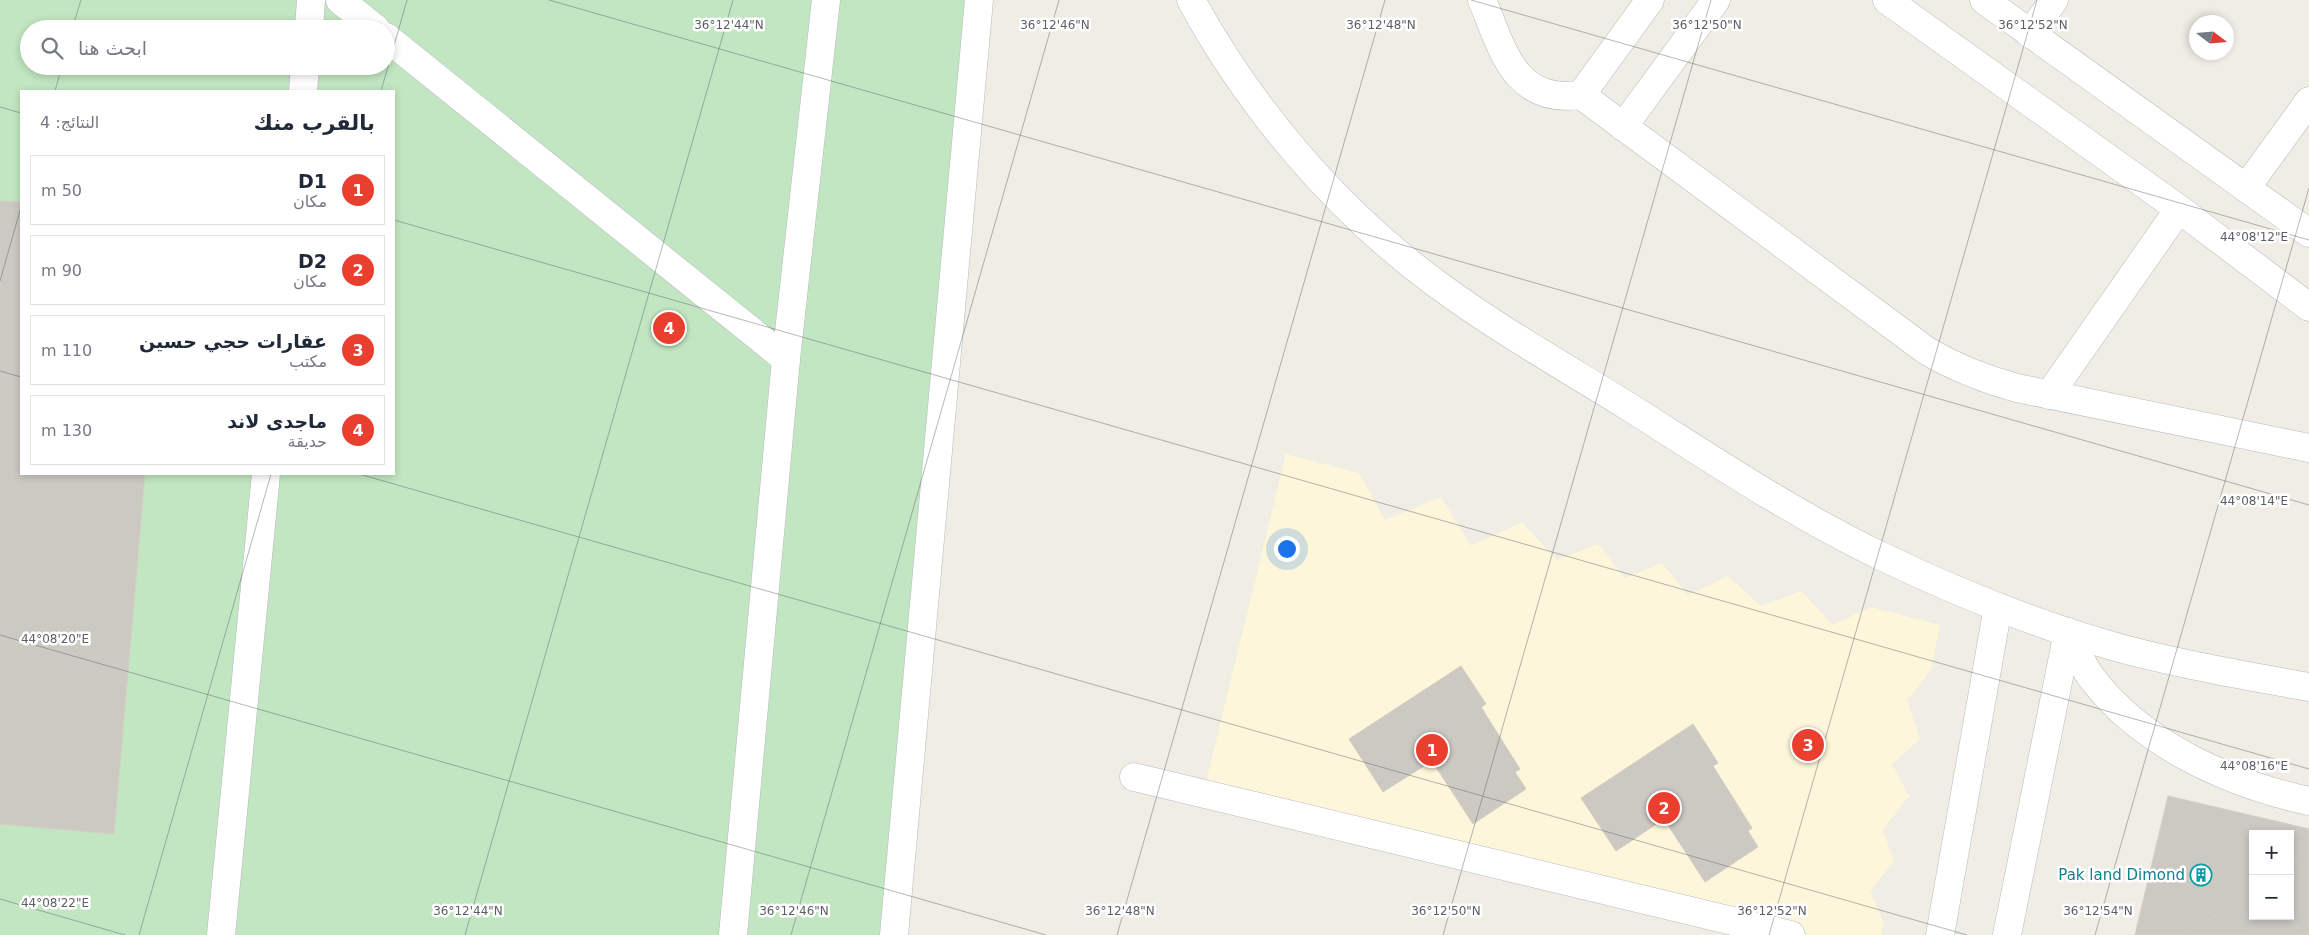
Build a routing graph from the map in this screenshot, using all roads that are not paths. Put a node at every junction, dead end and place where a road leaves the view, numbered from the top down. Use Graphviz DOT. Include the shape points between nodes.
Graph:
graph roads {
  1 [pos="311,0"];
  2 [pos="340,0"];
  3 [pos="826,0"];
  4 [pos="979,0"];
  5 [pos="1191,0"];
  6 [pos="1482,0"];
  7 [pos="1650,0"];
  8 [pos="1716,0"];
  9 [pos="1887,0"];
  10 [pos="1984,0"];
  11 [pos="2054,0"];
  12 [pos="309,20"];
  13 [pos="365,20"];
  14 [pos="2030,34"];
  15 [pos="395,44"];
  16 [pos="304,75"];
  17 [pos="302,90"];
  18 [pos="1581,95"];
  19 [pos="2309,101"];
  20 [pos="1623,126"];
  21 [pos="2246,188"];
  22 [pos="2179,209"];
  23 [pos="2309,233"];
  24 [pos="2309,307"];
  25 [pos="786,359"];
  26 [pos="2049,395"];
  27 [pos="2309,448"];
  28 [pos="266,475"];
  29 [pos="1998,607"];
  30 [pos="2068,632"];
  31 [pos="2309,687"];
  32 [pos="1134,777"];
  33 [pos="2309,801"];
  34 [pos="221,935"];
  35 [pos="733,935"];
  36 [pos="894,935"];
  37 [pos="1791,935"];
  38 [pos="1940,935"];
  39 [pos="2006,935"];
  1 -- 12 [label="street"];
  2 -- 13 [label="street"];
  3 -- 25 [label="street"];
  4 -- 36 [label="street"];
  5 -- 29 [label="street" via="1244,85 1286,140 1332,192 1436,283 1492,323 1824,526 1880,556"];
  6 -- 18 [label="street" via="1511,67 1521,80 1549,95"];
  7 -- 18 [label="street"];
  8 -- 20 [label="street"];
  9 -- 22 [label="street"];
  10 -- 14 [label="street"];
  11 -- 14 [label="street"];
  14 -- 21 [label="street"];
  15 -- 25 [label="street"];
  16 -- 17 [label="street"];
  18 -- 20 [label="street"];
  19 -- 21 [label="street"];
  20 -- 26 [label="street" via="1927,351 1985,380"];
  21 -- 23 [label="street"];
  22 -- 24 [label="street"];
  22 -- 26 [label="street"];
  25 -- 35 [label="street"];
  26 -- 27 [label="street"];
  28 -- 34 [label="street"];
  29 -- 30 [label="street"];
  29 -- 38 [label="street"];
  30 -- 31 [label="street" via="2182,663"];
  30 -- 33 [label="street" via="2090,676 2125,713 2179,753 2270,793"];
  30 -- 39 [label="street"];
  32 -- 37 [label="street"];
}
